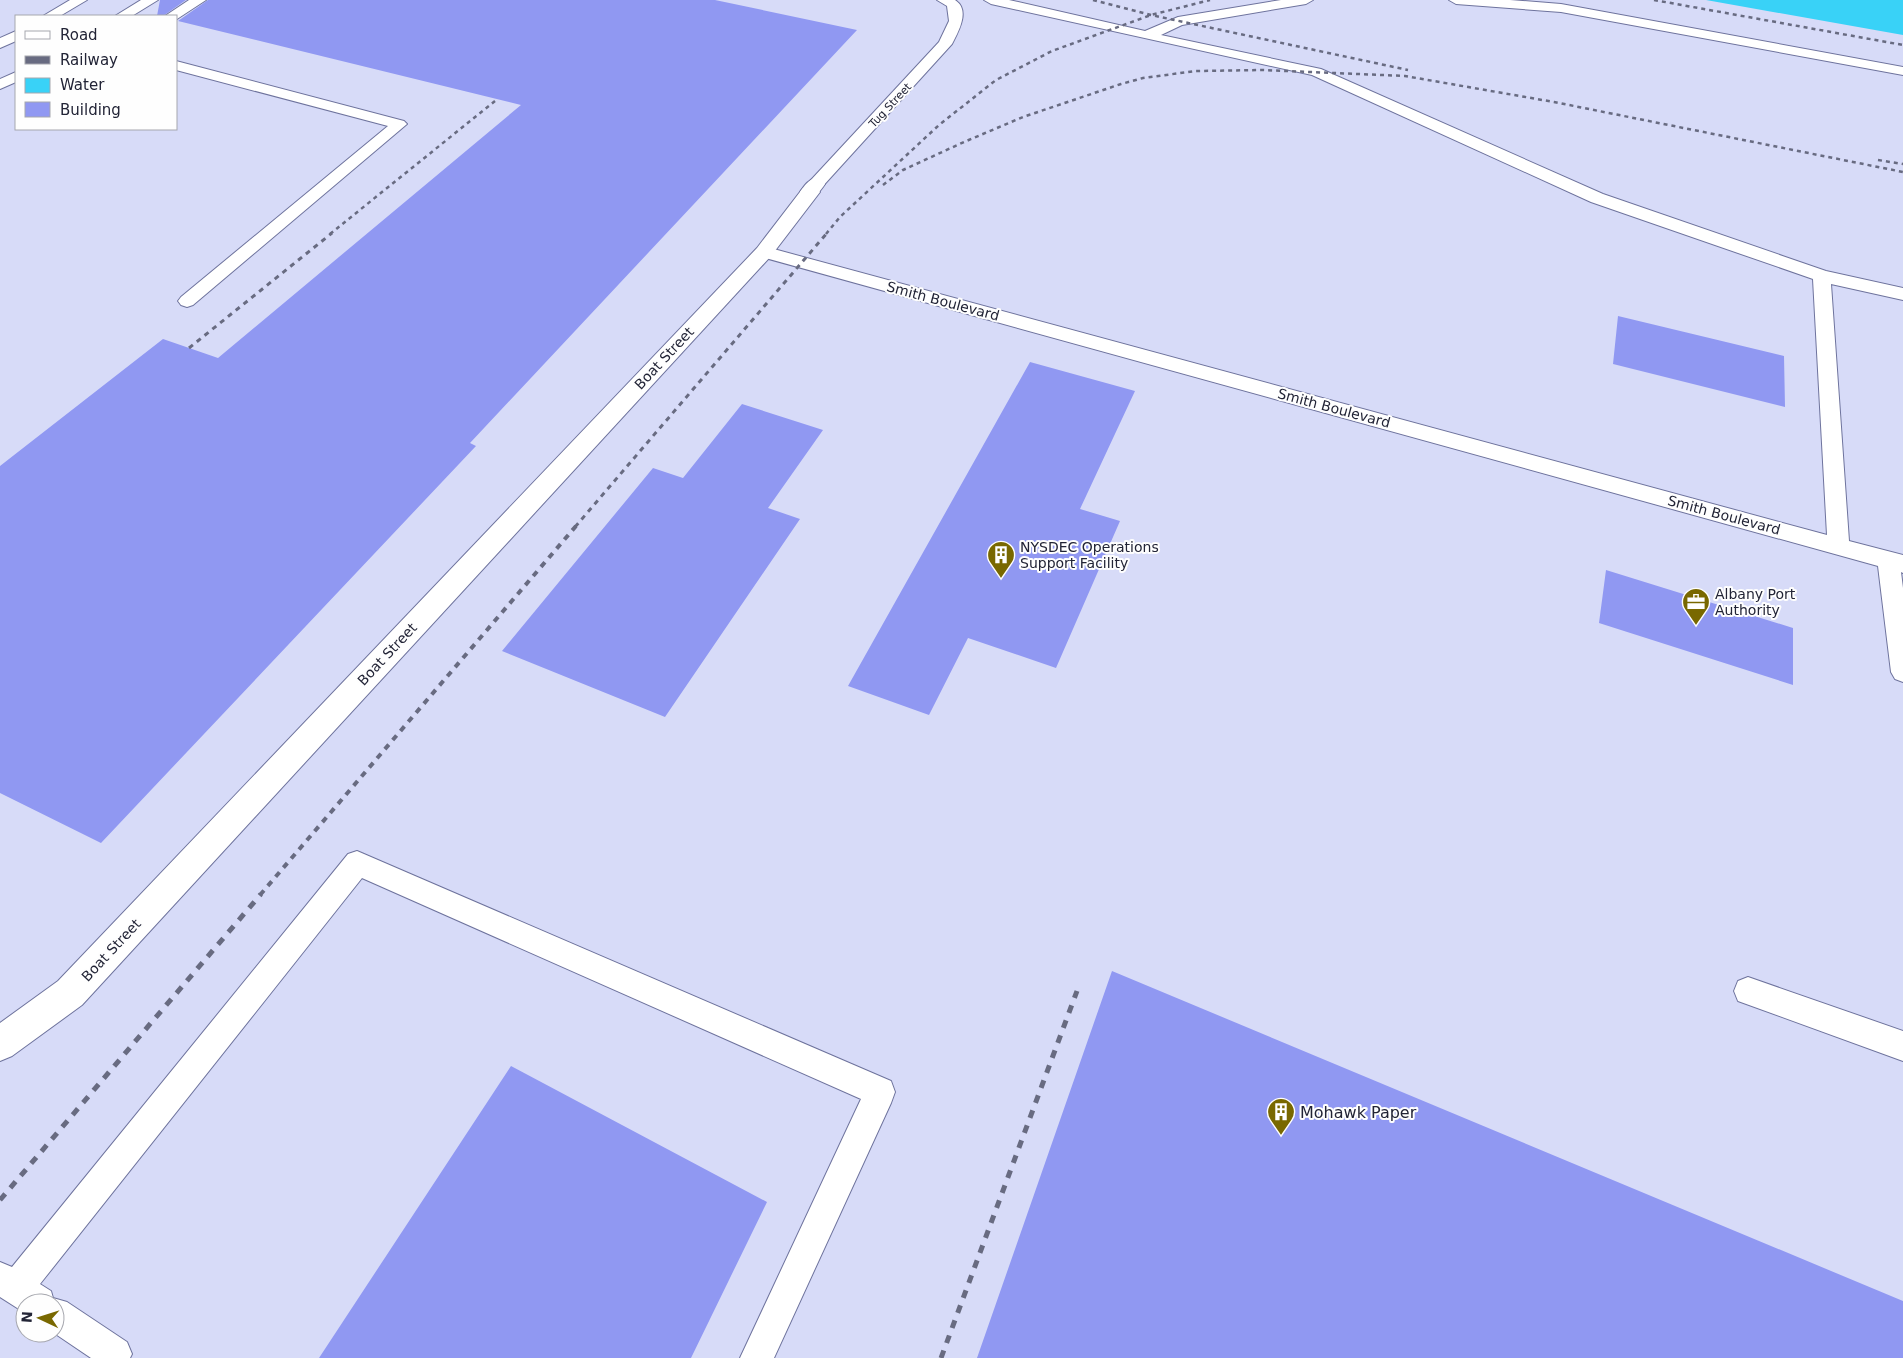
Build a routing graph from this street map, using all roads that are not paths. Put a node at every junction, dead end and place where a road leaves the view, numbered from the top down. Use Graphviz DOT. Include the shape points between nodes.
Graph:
graph roads {
  1 [pos="80,0"];
  2 [pos="151,0"];
  3 [pos="199,0"];
  4 [pos="991,0"];
  5 [pos="1306,0"];
  6 [pos="1456,0"];
  7 [pos="952,1"];
  8 [pos="52,15"];
  9 [pos="124,15"];
  10 [pos="174,15"];
  11 [pos="15,36"];
  12 [pos="1147,36"];
  13 [pos="0,44"];
  14 [pos="178,66"];
  15 [pos="1903,72"];
  16 [pos="15,77"];
  17 [pos="0,85"];
  18 [pos="813,188"];
  19 [pos="764,252"];
  20 [pos="1822,276"];
  21 [pos="1903,294"];
  22 [pos="187,301"];
  23 [pos="1838,546"];
  24 [pos="1896,562"];
  25 [pos="1903,672"];
  26 [pos="1748,991"];
  27 [pos="0,1044"];
  28 [pos="1903,1046"];
  29 [pos="18,1290"];
  30 [pos="65,1321"];
  31 [pos="112,1358"];
  32 [pos="757,1358"];
  1 -- 8 [label="lane"];
  2 -- 9 [label="lane"];
  3 -- 10 [label="lane"];
  4 -- 12 [label="lane"];
  5 -- 12 [label="lane" via="1178,21"];
  6 -- 15 [label="lane" via="1561,8"];
  7 -- 18 [label="lane, Tug Street" via="956,21 945,44"];
  11 -- 13 [label="lane"];
  12 -- 20 [label="lane" via="1316,72 1597,198"];
  14 -- 22 [label="lane" via="399,124"];
  16 -- 17 [label="lane"];
  18 -- 19 [label="street, Tug Street"];
  19 -- 23 [label="lane, Smith Boulevard"];
  19 -- 27 [label="street, Boat Street" via="70,992"];
  20 -- 21 [label="lane"];
  20 -- 23 [label="lane"];
  23 -- 24 [label="lane, Smith Boulevard"];
  24 -- 25 [label="lane"];
  26 -- 28 [label="lane"];
  29 -- 32 [label="lane" via="357,863 880,1092"];
  30 -- 31 [label="lane" via="115,1354"];
}
